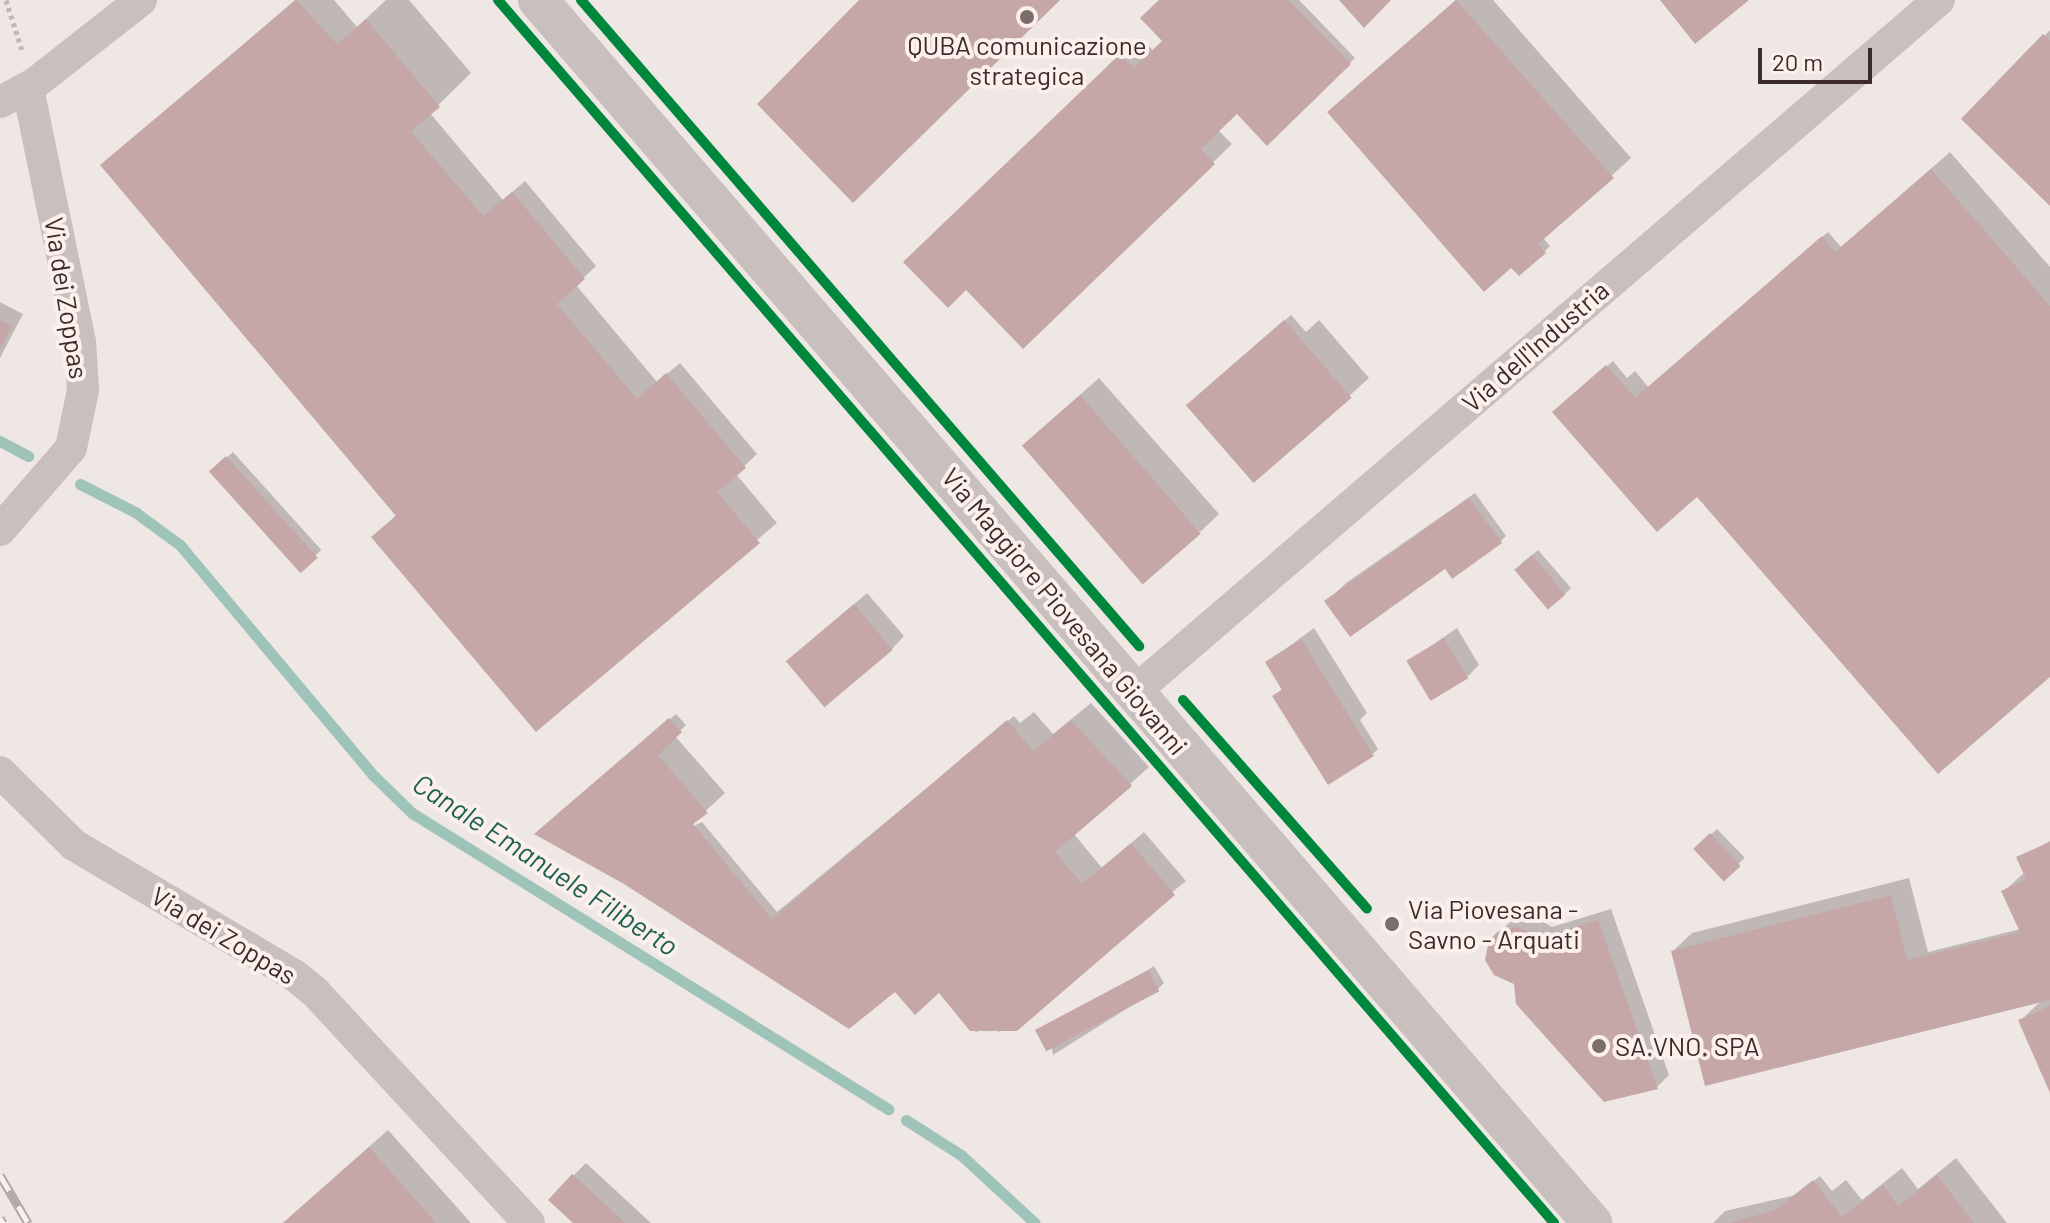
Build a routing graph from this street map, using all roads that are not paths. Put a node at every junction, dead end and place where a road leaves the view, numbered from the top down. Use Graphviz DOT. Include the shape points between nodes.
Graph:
graph roads {
  1 [pos="141,0"];
  2 [pos="538,0"];
  3 [pos="1939,0"];
  4 [pos="21,92"];
  5 [pos="0,530"];
  6 [pos="1133,693"];
  7 [pos="0,772"];
  8 [pos="529,1223"];
  9 [pos="1592,1223"];
  1 -- 4 [label="street"];
  2 -- 6 [label="street, Via Maggiore Piovesana Giovanni"];
  3 -- 6 [label="street, Via dell'Industria"];
  4 -- 5 [label="street, Via dei Zoppas" via="80,342 83,390 71,448"];
  6 -- 9 [label="street, Via Maggiore Piovesana Giovanni"];
  7 -- 8 [label="street, Via dei Zoppas" via="74,845 315,992"];
}
